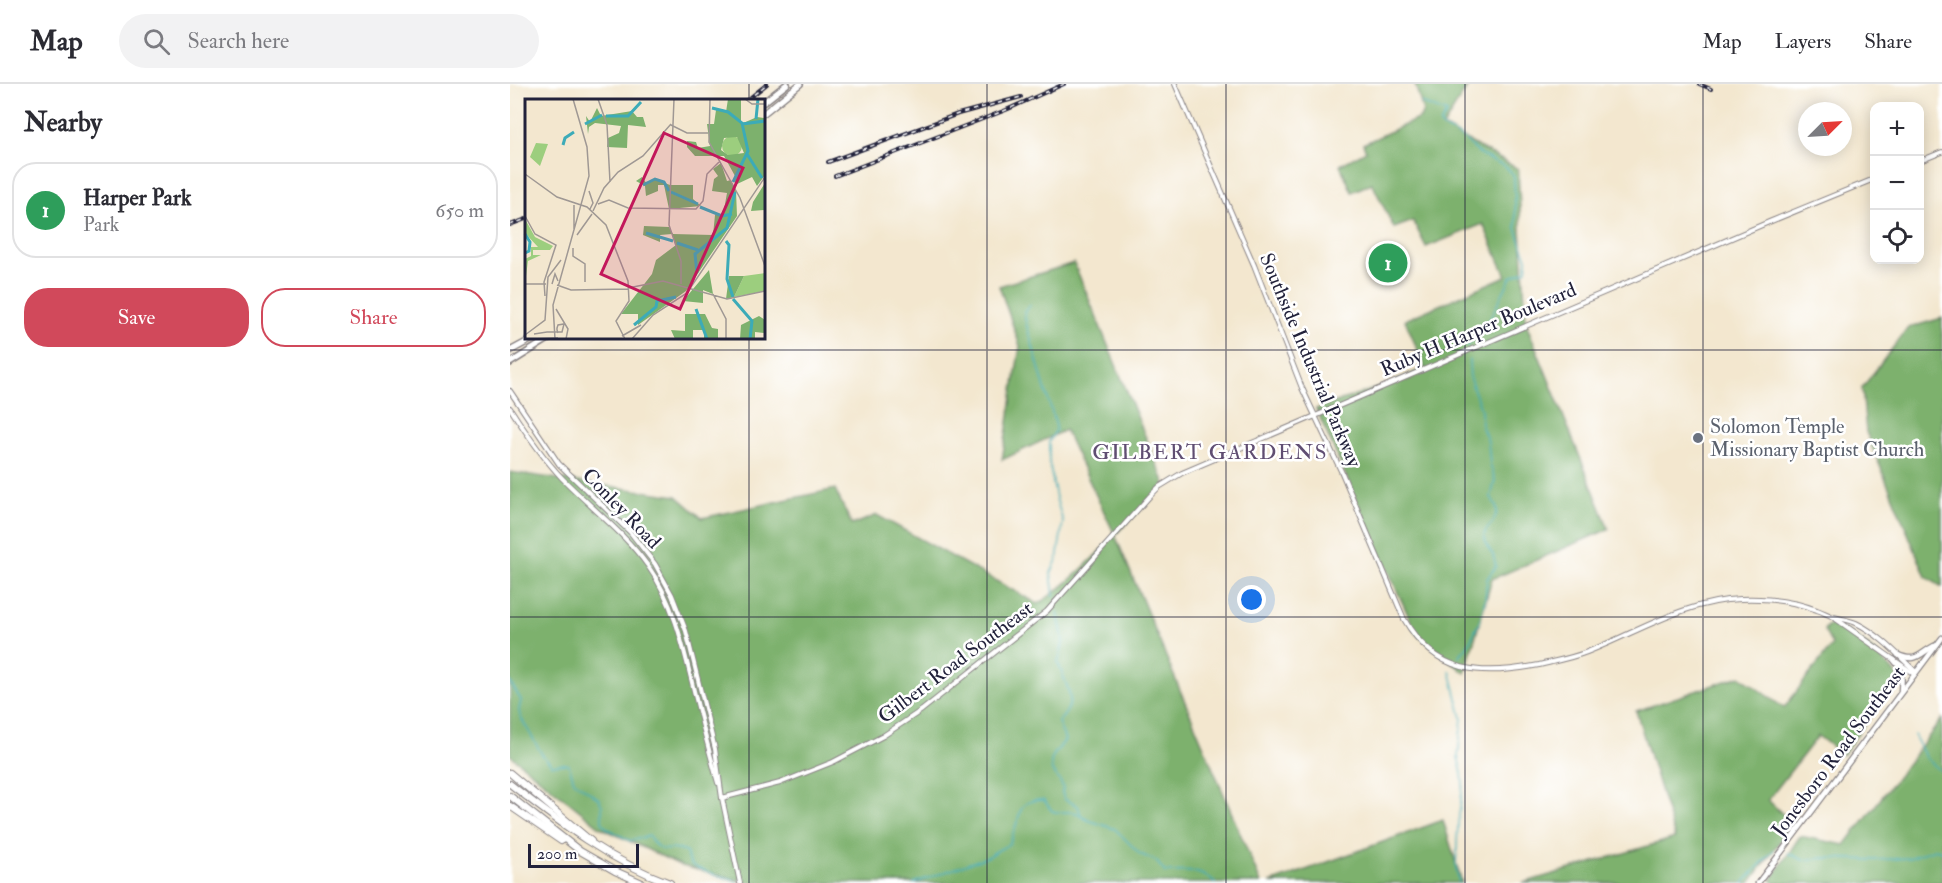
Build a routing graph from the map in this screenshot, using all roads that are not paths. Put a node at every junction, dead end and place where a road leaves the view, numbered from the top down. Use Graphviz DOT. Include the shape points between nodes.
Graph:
graph roads {
  1 [pos="787,84"];
  2 [pos="800,84"];
  3 [pos="1175,84"];
  4 [pos="765,101"];
  5 [pos="765,112"];
  6 [pos="1942,152"];
  7 [pos="1924,159"];
  8 [pos="1870,181"];
  9 [pos="532,339"];
  10 [pos="548,339"];
  11 [pos="510,351"];
  12 [pos="511,363"];
  13 [pos="510,391"];
  14 [pos="510,408"];
  15 [pos="1314,416"];
  16 [pos="1113,537"];
  17 [pos="1833,617"];
  18 [pos="1942,638"];
  19 [pos="1884,643"];
  20 [pos="1936,645"];
  21 [pos="1879,649"];
  22 [pos="1898,655"];
  23 [pos="1894,660"];
  24 [pos="1915,673"];
  25 [pos="1901,691"];
  26 [pos="510,773"];
  27 [pos="510,784"];
  28 [pos="510,796"];
  29 [pos="722,798"];
  30 [pos="510,806"];
  31 [pos="580,851"];
  32 [pos="602,851"];
  33 [pos="740,881"];
  34 [pos="642,883"];
  35 [pos="670,883"];
  36 [pos="1758,883"];
  1 -- 4 [label="main road"];
  2 -- 5 [label="main road"];
  3 -- 15 [label="street, Southside Industrial Parkway"];
  6 -- 7 [label="street"];
  8 -- 15 [label="street, Ruby H Harper Boulevard"];
  9 -- 11 [label="main road"];
  10 -- 12 [label="main road"];
  13 -- 29 [label="street, Conley Road" via="559,464 630,532 667,584 686,631 715,749"];
  14 -- 29 [label="street, Conley Road" via="553,467 624,536 661,587 684,649"];
  15 -- 16 [label="street, Ruby H Harper Boulevard" via="1170,479"];
  15 -- 17 [label="street, Southside Industrial Parkway" via="1409,629 1426,647 1452,664 1487,672 1557,661 1586,653 1690,608 1723,600 1778,600"];
  16 -- 29 [label="street, Gilbert Road Southeast" via="1047,611 909,720 814,770"];
  17 -- 19 [label="street, Southside Industrial Parkway" via="1856,623"];
  17 -- 21 [label="street, Southside Industrial Parkway"];
  18 -- 20 [label="main road, Jonesboro Road Southeast"];
  19 -- 21 [label="street"];
  19 -- 22 [label="street, Southside Industrial Parkway"];
  20 -- 22 [label="main road" via="1913,658"];
  20 -- 24 [label="main road, Jonesboro Road Southeast"];
  21 -- 23 [label="street, Southside Industrial Parkway"];
  22 -- 24 [label="street, Southside Industrial Parkway"];
  23 -- 24 [label="street, Southside Industrial Parkway"];
  23 -- 25 [label="main road" via="1900,666"];
  24 -- 25 [label="main road, Jonesboro Road Southeast"];
  25 -- 36 [label="main road, Jonesboro Road Southeast"];
  26 -- 32 [label="highway"];
  27 -- 32 [label="highway"];
  28 -- 31 [label="highway"];
  29 -- 33 [label="street, Conley Road"];
  30 -- 31 [label="highway"];
  31 -- 34 [label="highway"];
  32 -- 35 [label="highway"];
}
